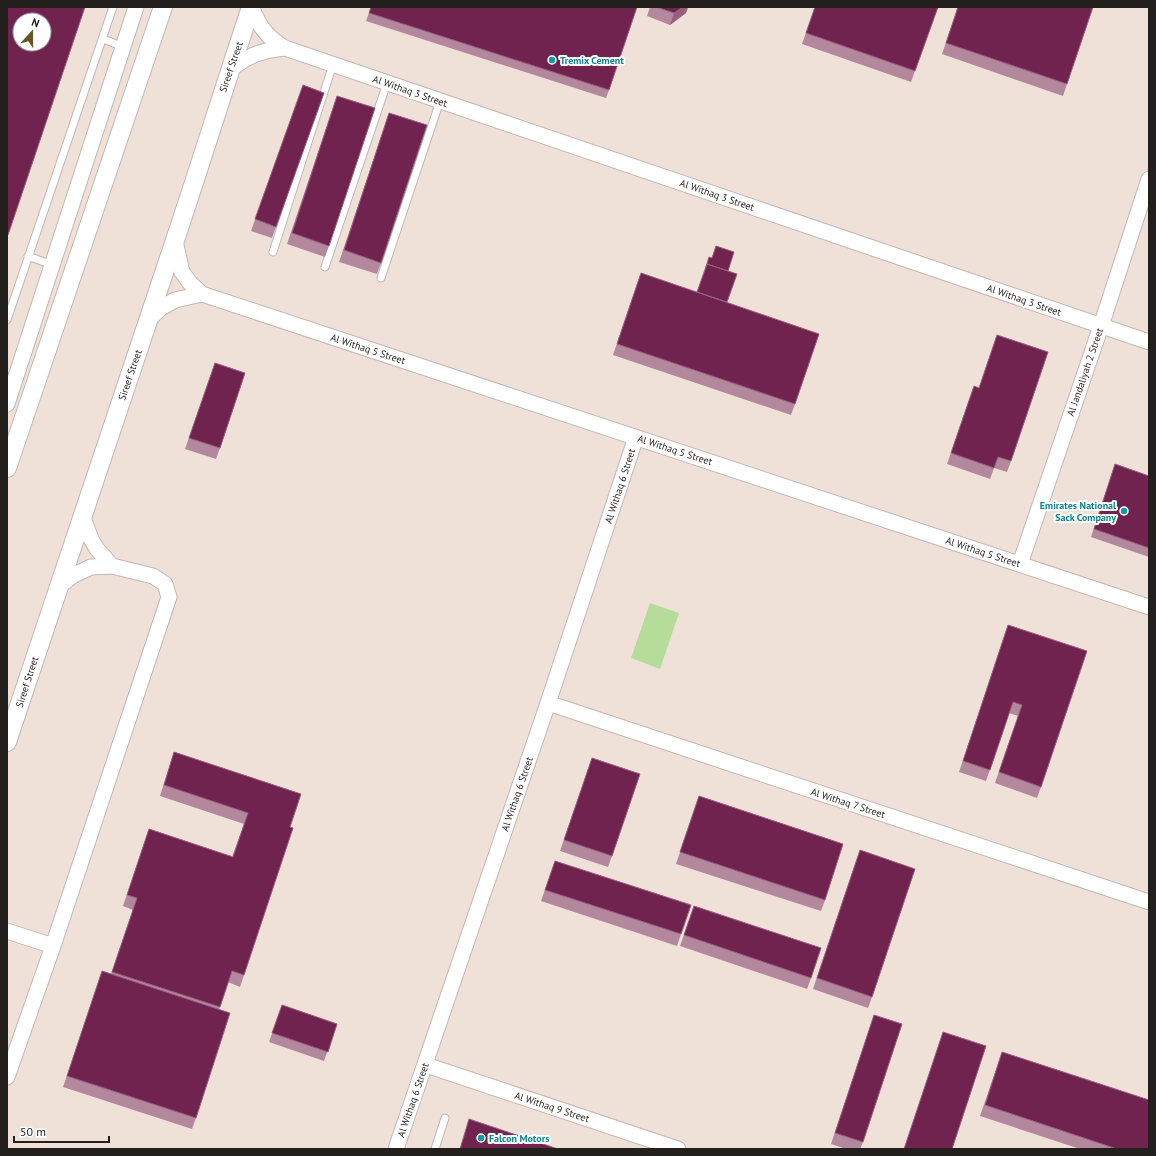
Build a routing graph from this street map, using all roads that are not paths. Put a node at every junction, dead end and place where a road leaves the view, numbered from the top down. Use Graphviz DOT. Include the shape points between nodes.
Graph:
graph roads {
  1 [pos="113,7"];
  2 [pos="136,7"];
  3 [pos="163,7"];
  4 [pos="252,7"];
  5 [pos="103,39"];
  6 [pos="124,47"];
  7 [pos="285,48"];
  8 [pos="333,64"];
  9 [pos="229,71"];
  10 [pos="387,83"];
  11 [pos="440,101"];
  12 [pos="1149,179"];
  13 [pos="175,240"];
  14 [pos="273,252"];
  15 [pos="28,256"];
  16 [pos="52,265"];
  17 [pos="325,267"];
  18 [pos="381,278"];
  19 [pos="202,294"];
  20 [pos="149,319"];
  21 [pos="7,320"];
  22 [pos="1101,326"];
  23 [pos="1149,342"];
  24 [pos="7,404"];
  25 [pos="636,437"];
  26 [pos="7,468"];
  27 [pos="82,515"];
  28 [pos="1020,564"];
  29 [pos="112,566"];
  30 [pos="58,587"];
  31 [pos="1149,606"];
  32 [pos="548,703"];
  33 [pos="7,742"];
  34 [pos="1149,902"];
  35 [pos="7,931"];
  36 [pos="52,946"];
  37 [pos="426,1065"];
  38 [pos="7,1077"];
  39 [pos="445,1118"];
  40 [pos="396,1149"];
  41 [pos="435,1149"];
  42 [pos="678,1149"];
  1 -- 5 [label="lane"];
  2 -- 6 [label="street"];
  3 -- 26 [label="street"];
  4 -- 7 [label="street, Al Withaq 3 Street" via="267,35"];
  4 -- 9 [label="street, Sireef Street"];
  5 -- 6 [label="lane"];
  5 -- 15 [label="lane"];
  6 -- 16 [label="street"];
  7 -- 8 [label="street, Al Withaq 3 Street"];
  7 -- 9 [label="street, Al Withaq 3 Street" via="266,50 249,56"];
  8 -- 10 [label="street, Al Withaq 3 Street"];
  8 -- 14 [label="lane"];
  9 -- 13 [label="street, Sireef Street"];
  10 -- 11 [label="street, Al Withaq 3 Street"];
  10 -- 17 [label="lane"];
  11 -- 18 [label="lane"];
  11 -- 22 [label="street, Al Withaq 3 Street"];
  12 -- 22 [label="street, Al Jandaliyah 2 Street"];
  13 -- 19 [label="street, Al Withaq 5 Street" via="182,272"];
  13 -- 20 [label="street, Sireef Street"];
  15 -- 16 [label="lane"];
  15 -- 21 [label="lane"];
  16 -- 24 [label="street"];
  19 -- 20 [label="street" via="175,300"];
  19 -- 25 [label="street, Al Withaq 5 Street"];
  20 -- 27 [label="street, Sireef Street"];
  22 -- 23 [label="street, Al Withaq 3 Street"];
  22 -- 28 [label="street, Al Jandaliyah 2 Street"];
  25 -- 28 [label="street, Al Withaq 5 Street"];
  25 -- 32 [label="street, Al Withaq 6 Street"];
  27 -- 29 [label="street" via="91,539"];
  27 -- 30 [label="street, Sireef Street"];
  28 -- 31 [label="street, Al Withaq 5 Street"];
  29 -- 30 [label="street" via="91,567"];
  29 -- 36 [label="street" via="153,576 165,584 169,597"];
  30 -- 33 [label="street, Sireef Street"];
  32 -- 34 [label="street, Al Withaq 7 Street"];
  32 -- 37 [label="street, Al Withaq 6 Street"];
  35 -- 36 [label="street"];
  36 -- 38 [label="street"];
  37 -- 40 [label="street, Al Withaq 6 Street"];
  37 -- 42 [label="street, Al Withaq 9 Street"];
  39 -- 41 [label="lane"];
}
